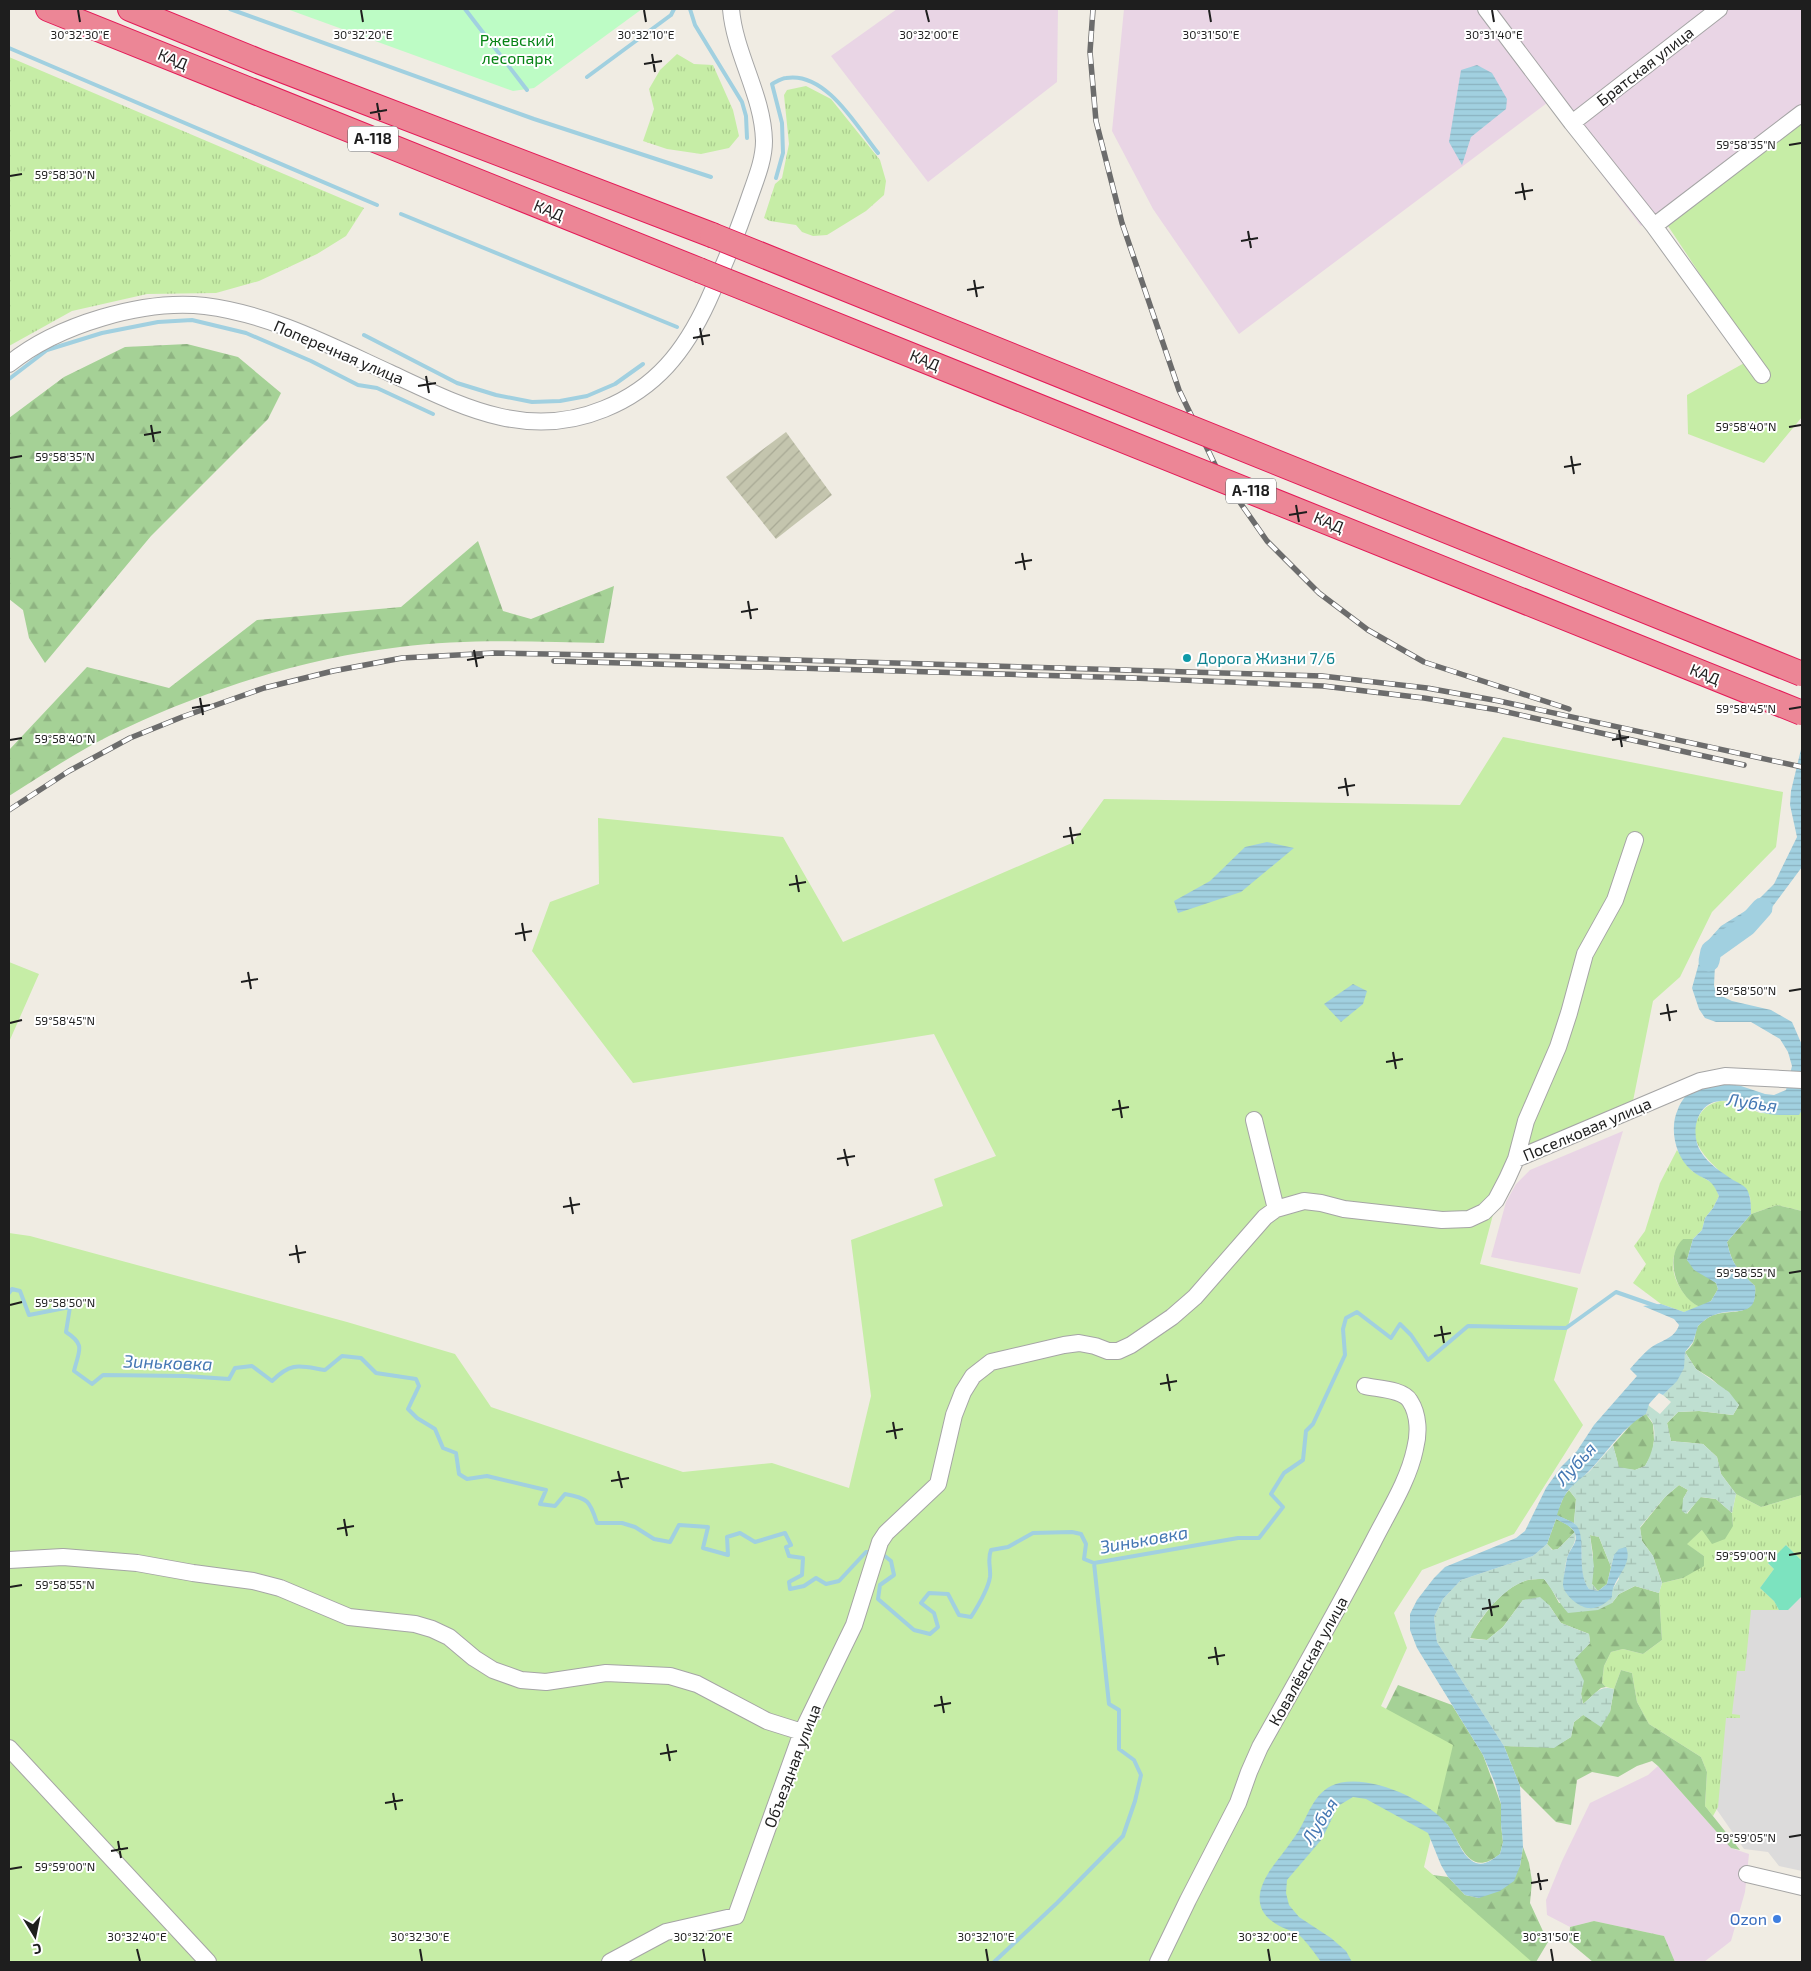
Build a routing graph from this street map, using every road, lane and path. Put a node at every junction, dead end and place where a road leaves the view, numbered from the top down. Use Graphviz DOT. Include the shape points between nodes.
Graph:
graph roads {
  1 [pos="48,9"];
  2 [pos="130,9"];
  3 [pos="731,9"];
  4 [pos="1486,9"];
  5 [pos="1719,9"];
  6 [pos="1802,112"];
  7 [pos="1572,123"];
  8 [pos="1654,226"];
  9 [pos="9,364"];
  10 [pos="1762,376"];
  11 [pos="1802,674"];
  12 [pos="1802,713"];
  13 [pos="1634,840"];
  14 [pos="1802,1080"];
  15 [pos="1254,1120"];
  16 [pos="1516,1159"];
  17 [pos="1276,1209"];
  18 [pos="1365,1386"];
  19 [pos="9,1560"];
  20 [pos="802,1732"];
  21 [pos="9,1748"];
  22 [pos="1746,1874"];
  23 [pos="1802,1887"];
  24 [pos="208,1962"];
  25 [pos="610,1962"];
  26 [pos="1158,1962"];
  1 -- 12 [label="highway, КАД / А-118, bridge"];
  2 -- 11 [label="highway, КАД / А-118, bridge" via="712,235"];
  3 -- 9 [label="street, Поперечная улица" via="732,25 763,124 761,165 730,252 691,334 679,353 654,379 613,406 571,419 548,422 506,420 471,410 307,336 253,317 205,306 154,308 102,318 57,334"];
  4 -- 7 [label="street"];
  5 -- 7 [label="street, Братская улица"];
  6 -- 8 [label="street"];
  7 -- 8 [label="street"];
  8 -- 10 [label="street"];
  13 -- 16 [label="street" via="1615,900 1585,954 1570,1013 1526,1121"];
  14 -- 16 [label="street, Поселковая улица" via="1725,1076 1700,1081"];
  15 -- 17 [label="street"];
  16 -- 17 [label="street, Поселковая улица" via="1496,1200 1484,1212 1469,1219 1442,1220 1344,1210 1304,1200"];
  17 -- 20 [label="street, Объездная улица" via="1253,1230 1195,1297 1130,1345 1118,1351 1079,1343 1064,1345 991,1362 973,1376 954,1415 938,1484 880,1542 854,1625"];
  18 -- 26 [label="street, Ковалёвская улица" via="1393,1392 1410,1400 1416,1419 1415,1451 1400,1491 1359,1570 1260,1748 1238,1803"];
  19 -- 20 [label="street" via="63,1556 128,1562 253,1581 280,1588 349,1617 416,1624 432,1629 449,1637 493,1670 521,1680 546,1682 606,1673 670,1676 697,1684 767,1721"];
  20 -- 25 [label="street, Объездная улица" via="736,1916 666,1932"];
  21 -- 24 [label="street"];
  22 -- 23 [label="street"];
}
